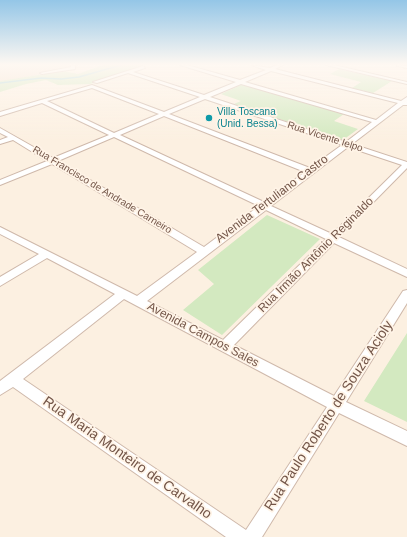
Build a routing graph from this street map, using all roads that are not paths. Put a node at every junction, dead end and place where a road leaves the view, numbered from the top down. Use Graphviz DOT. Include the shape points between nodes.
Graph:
graph roads {
  1 [pos="75,90"];
  2 [pos="108,90"];
  3 [pos="182,90"];
  4 [pos="220,90"];
  5 [pos="267,90"];
  6 [pos="357,90"];
  7 [pos="203,97"];
  8 [pos="42,101"];
  9 [pos="406,102"];
  10 [pos="0,114"];
  11 [pos="164,114"];
  12 [pos="377,122"];
  13 [pos="0,130"];
  14 [pos="112,136"];
  15 [pos="13,138"];
  16 [pos="0,142"];
  17 [pos="347,144"];
  18 [pos="53,160"];
  19 [pos="407,164"];
  20 [pos="310,171"];
  21 [pos="0,183"];
  22 [pos="264,205"];
  23 [pos="0,230"];
  24 [pos="334,238"];
  25 [pos="203,251"];
  26 [pos="47,254"];
  27 [pos="407,273"];
  28 [pos="0,282"];
  29 [pos="124,293"];
  30 [pos="407,294"];
  31 [pos="139,301"];
  32 [pos="225,346"];
  33 [pos="13,379"];
  34 [pos="0,389"];
  35 [pos="337,405"];
  36 [pos="407,439"];
  37 [pos="241,537"];
  38 [pos="252,537"];
  1 -- 8 [label="street"];
  2 -- 11 [label="street"];
  3 -- 7 [label="street, Rua Vicente Ielpo"];
  4 -- 7 [label="street"];
  5 -- 12 [label="street"];
  6 -- 9 [label="street"];
  7 -- 11 [label="street"];
  7 -- 17 [label="street, Rua Vicente Ielpo"];
  8 -- 10 [label="street"];
  8 -- 14 [label="street"];
  9 -- 12 [label="street, Avenida Tertuliano Castro"];
  11 -- 14 [label="street"];
  11 -- 20 [label="street"];
  12 -- 17 [label="street, Avenida Tertuliano Castro"];
  13 -- 15 [label="street, Rua Francisco de Andrade Carneiro"];
  14 -- 18 [label="street"];
  14 -- 22 [label="street"];
  15 -- 16 [label="street"];
  15 -- 18 [label="street, Rua Francisco de Andrade Carneiro"];
  17 -- 19 [label="street, Rua Vicente Ielpo"];
  17 -- 20 [label="street, Avenida Tertuliano Castro"];
  18 -- 21 [label="street"];
  18 -- 25 [label="street, Rua Francisco de Andrade Carneiro"];
  19 -- 24 [label="street, Rua Irmão Antônio Reginaldo"];
  20 -- 22 [label="street, Avenida Tertuliano Castro"];
  22 -- 24 [label="street"];
  22 -- 25 [label="street, Avenida Tertuliano Castro"];
  23 -- 26 [label="street, Avenida Campos Sales"];
  24 -- 27 [label="street"];
  24 -- 32 [label="street, Rua Irmão Antônio Reginaldo"];
  25 -- 31 [label="street, Avenida Tertuliano Castro"];
  26 -- 28 [label="street"];
  26 -- 29 [label="street, Avenida Campos Sales"];
  29 -- 31 [label="street, Avenida Campos Sales"];
  29 -- 33 [label="street"];
  30 -- 35 [label="street, Rua Paulo Roberto de Souza Acioly"];
  31 -- 32 [label="street, Avenida Campos Sales"];
  32 -- 35 [label="street, Avenida Campos Sales"];
  33 -- 34 [label="street"];
  33 -- 37 [label="street, Rua Maria Monteiro de Carvalho"];
  35 -- 36 [label="street, Avenida Campos Sales"];
  35 -- 38 [label="street, Rua Paulo Roberto de Souza Acioly"];
}
